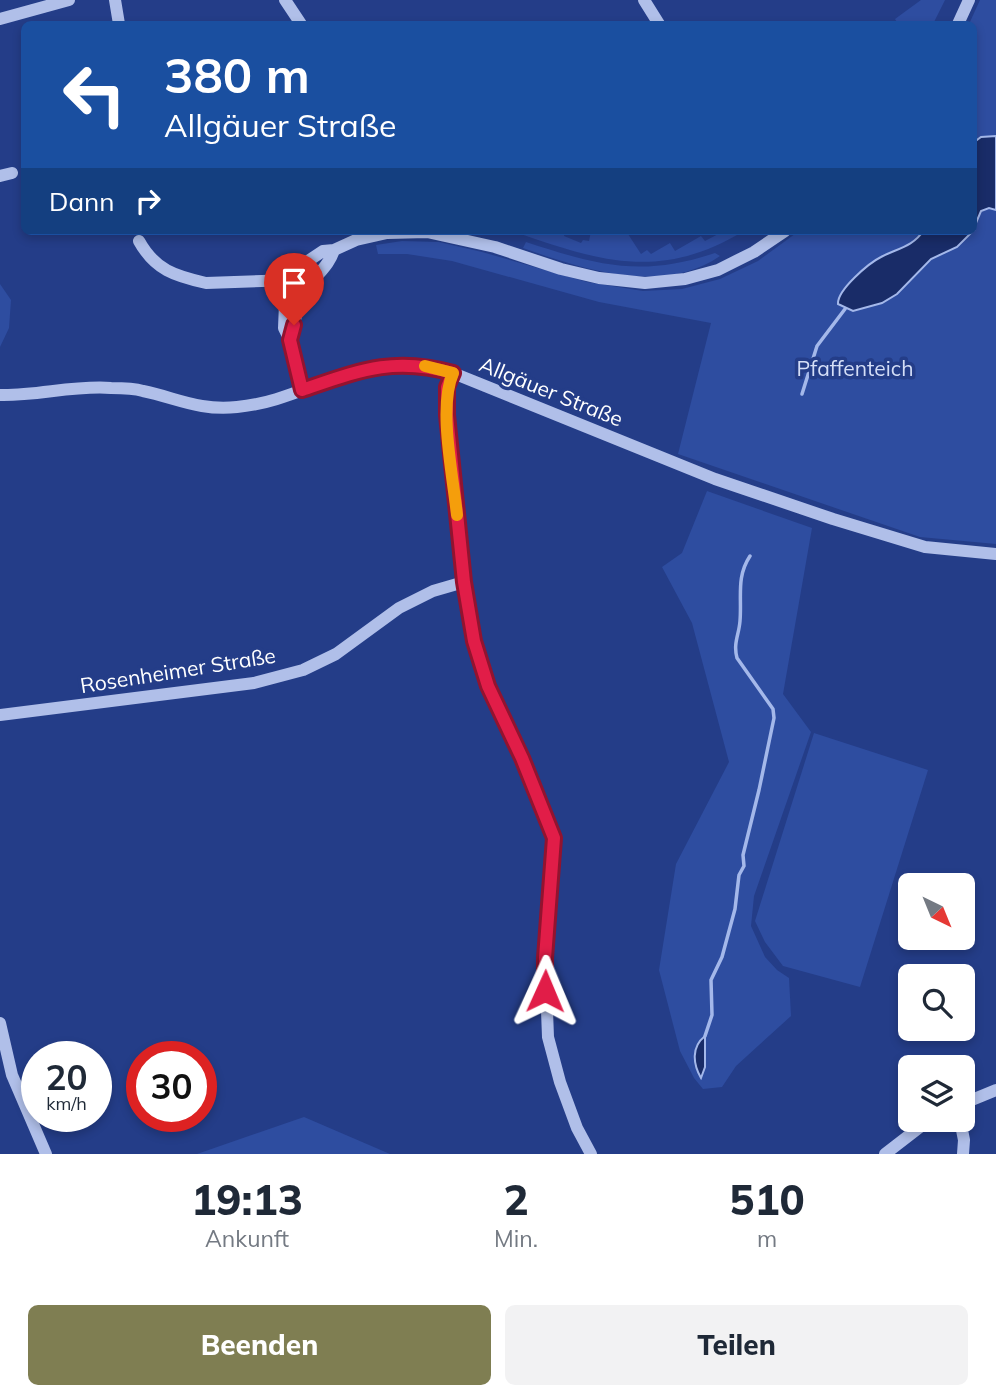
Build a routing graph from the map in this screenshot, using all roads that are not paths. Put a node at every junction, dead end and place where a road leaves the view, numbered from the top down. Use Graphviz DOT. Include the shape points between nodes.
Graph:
graph roads {
  1 [pos="69,0"];
  2 [pos="115,0"];
  3 [pos="285,0"];
  4 [pos="644,0"];
  5 [pos="970,0"];
  6 [pos="0,19"];
  7 [pos="118,21"];
  8 [pos="299,21"];
  9 [pos="658,21"];
  10 [pos="960,21"];
  11 [pos="384,235"];
  12 [pos="444,235"];
  13 [pos="779,235"];
  14 [pos="139,241"];
  15 [pos="334,250"];
  16 [pos="293,280"];
  17 [pos="290,340"];
  18 [pos="453,373"];
  19 [pos="302,390"];
  20 [pos="0,395"];
  21 [pos="996,554"];
  22 [pos="464,582"];
  23 [pos="0,715"];
  24 [pos="0,1023"];
  25 [pos="996,1090"];
  26 [pos="975,1099"];
  27 [pos="913,1132"];
  28 [pos="962,1132"];
  29 [pos="46,1154"];
  30 [pos="592,1154"];
  31 [pos="885,1154"];
  32 [pos="963,1154"];
  1 -- 6 [label="street"];
  2 -- 7 [label="street"];
  3 -- 8 [label="street"];
  4 -- 9 [label="street"];
  5 -- 10 [label="street"];
  11 -- 15 [label="street"];
  12 -- 13 [label="street" via="599,278 645,283 718,270"];
  14 -- 16 [label="street" via="159,267 206,283"];
  15 -- 16 [label="street" via="308,261"];
  15 -- 17 [label="street" via="299,303"];
  16 -- 17 [label="street" via="283,314"];
  17 -- 19 [label="street"];
  18 -- 19 [label="street, Allgäuer Straße" via="407,364 375,367"];
  18 -- 21 [label="street, Allgäuer Straße" via="715,479 833,519 925,547"];
  18 -- 22 [label="street" via="447,387 447,415"];
  19 -- 20 [label="street, Allgäuer Straße" via="263,403 223,408 108,387"];
  22 -- 23 [label="street, Rosenheimer Straße" via="399,608 336,654 303,670 254,683"];
  22 -- 30 [label="street" via="474,641 488,686 554,838 545,958 548,1037 560,1082"];
  24 -- 29 [label="street" via="12,1075"];
  25 -- 26 [label="street"];
  27 -- 31 [label="street"];
  28 -- 32 [label="street"];
}
